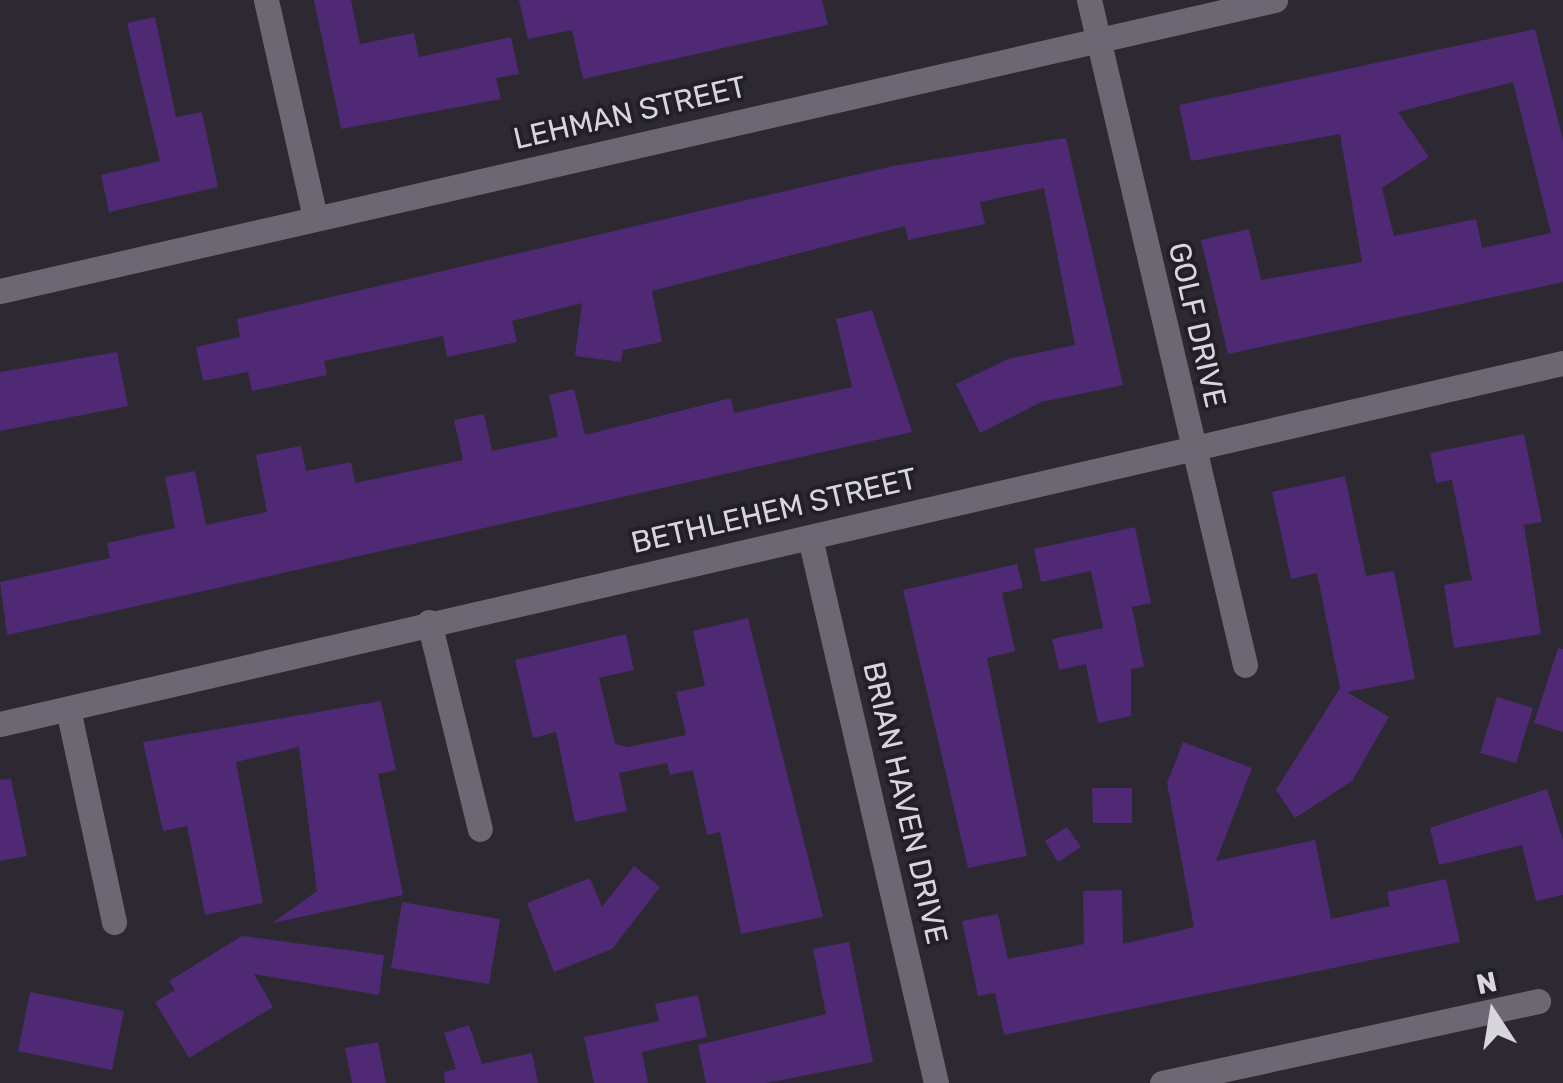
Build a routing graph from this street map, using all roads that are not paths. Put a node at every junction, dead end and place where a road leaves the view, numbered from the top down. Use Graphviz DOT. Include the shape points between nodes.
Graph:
graph roads {
  1 [pos="266,0"];
  2 [pos="1088,0"];
  3 [pos="1275,0"];
  4 [pos="1097,40"];
  5 [pos="314,218"];
  6 [pos="0,291"];
  7 [pos="1563,363"];
  8 [pos="1191,446"];
  9 [pos="810,538"];
  10 [pos="429,622"];
  11 [pos="1245,665"];
  12 [pos="68,709"];
  13 [pos="0,724"];
  14 [pos="480,829"];
  15 [pos="114,922"];
  16 [pos="1538,1002"];
  17 [pos="936,1083"];
  18 [pos="1162,1083"];
  1 -- 5 [label="street"];
  2 -- 4 [label="street, GOLF DRIVE"];
  3 -- 4 [label="street, LEHMAN STREET"];
  4 -- 5 [label="street, LEHMAN STREET"];
  4 -- 8 [label="street, GOLF DRIVE"];
  5 -- 6 [label="street, LEHMAN STREET"];
  7 -- 8 [label="street, BETHLEHEM STREET"];
  8 -- 9 [label="street, BETHLEHEM STREET"];
  8 -- 11 [label="street, GOLF DRIVE"];
  9 -- 10 [label="street, BETHLEHEM STREET"];
  9 -- 17 [label="street, BRIAN HAVEN DRIVE"];
  10 -- 12 [label="street, BETHLEHEM STREET"];
  10 -- 14 [label="street"];
  12 -- 13 [label="street, BETHLEHEM STREET"];
  12 -- 15 [label="street"];
  16 -- 18 [label="street"];
}
